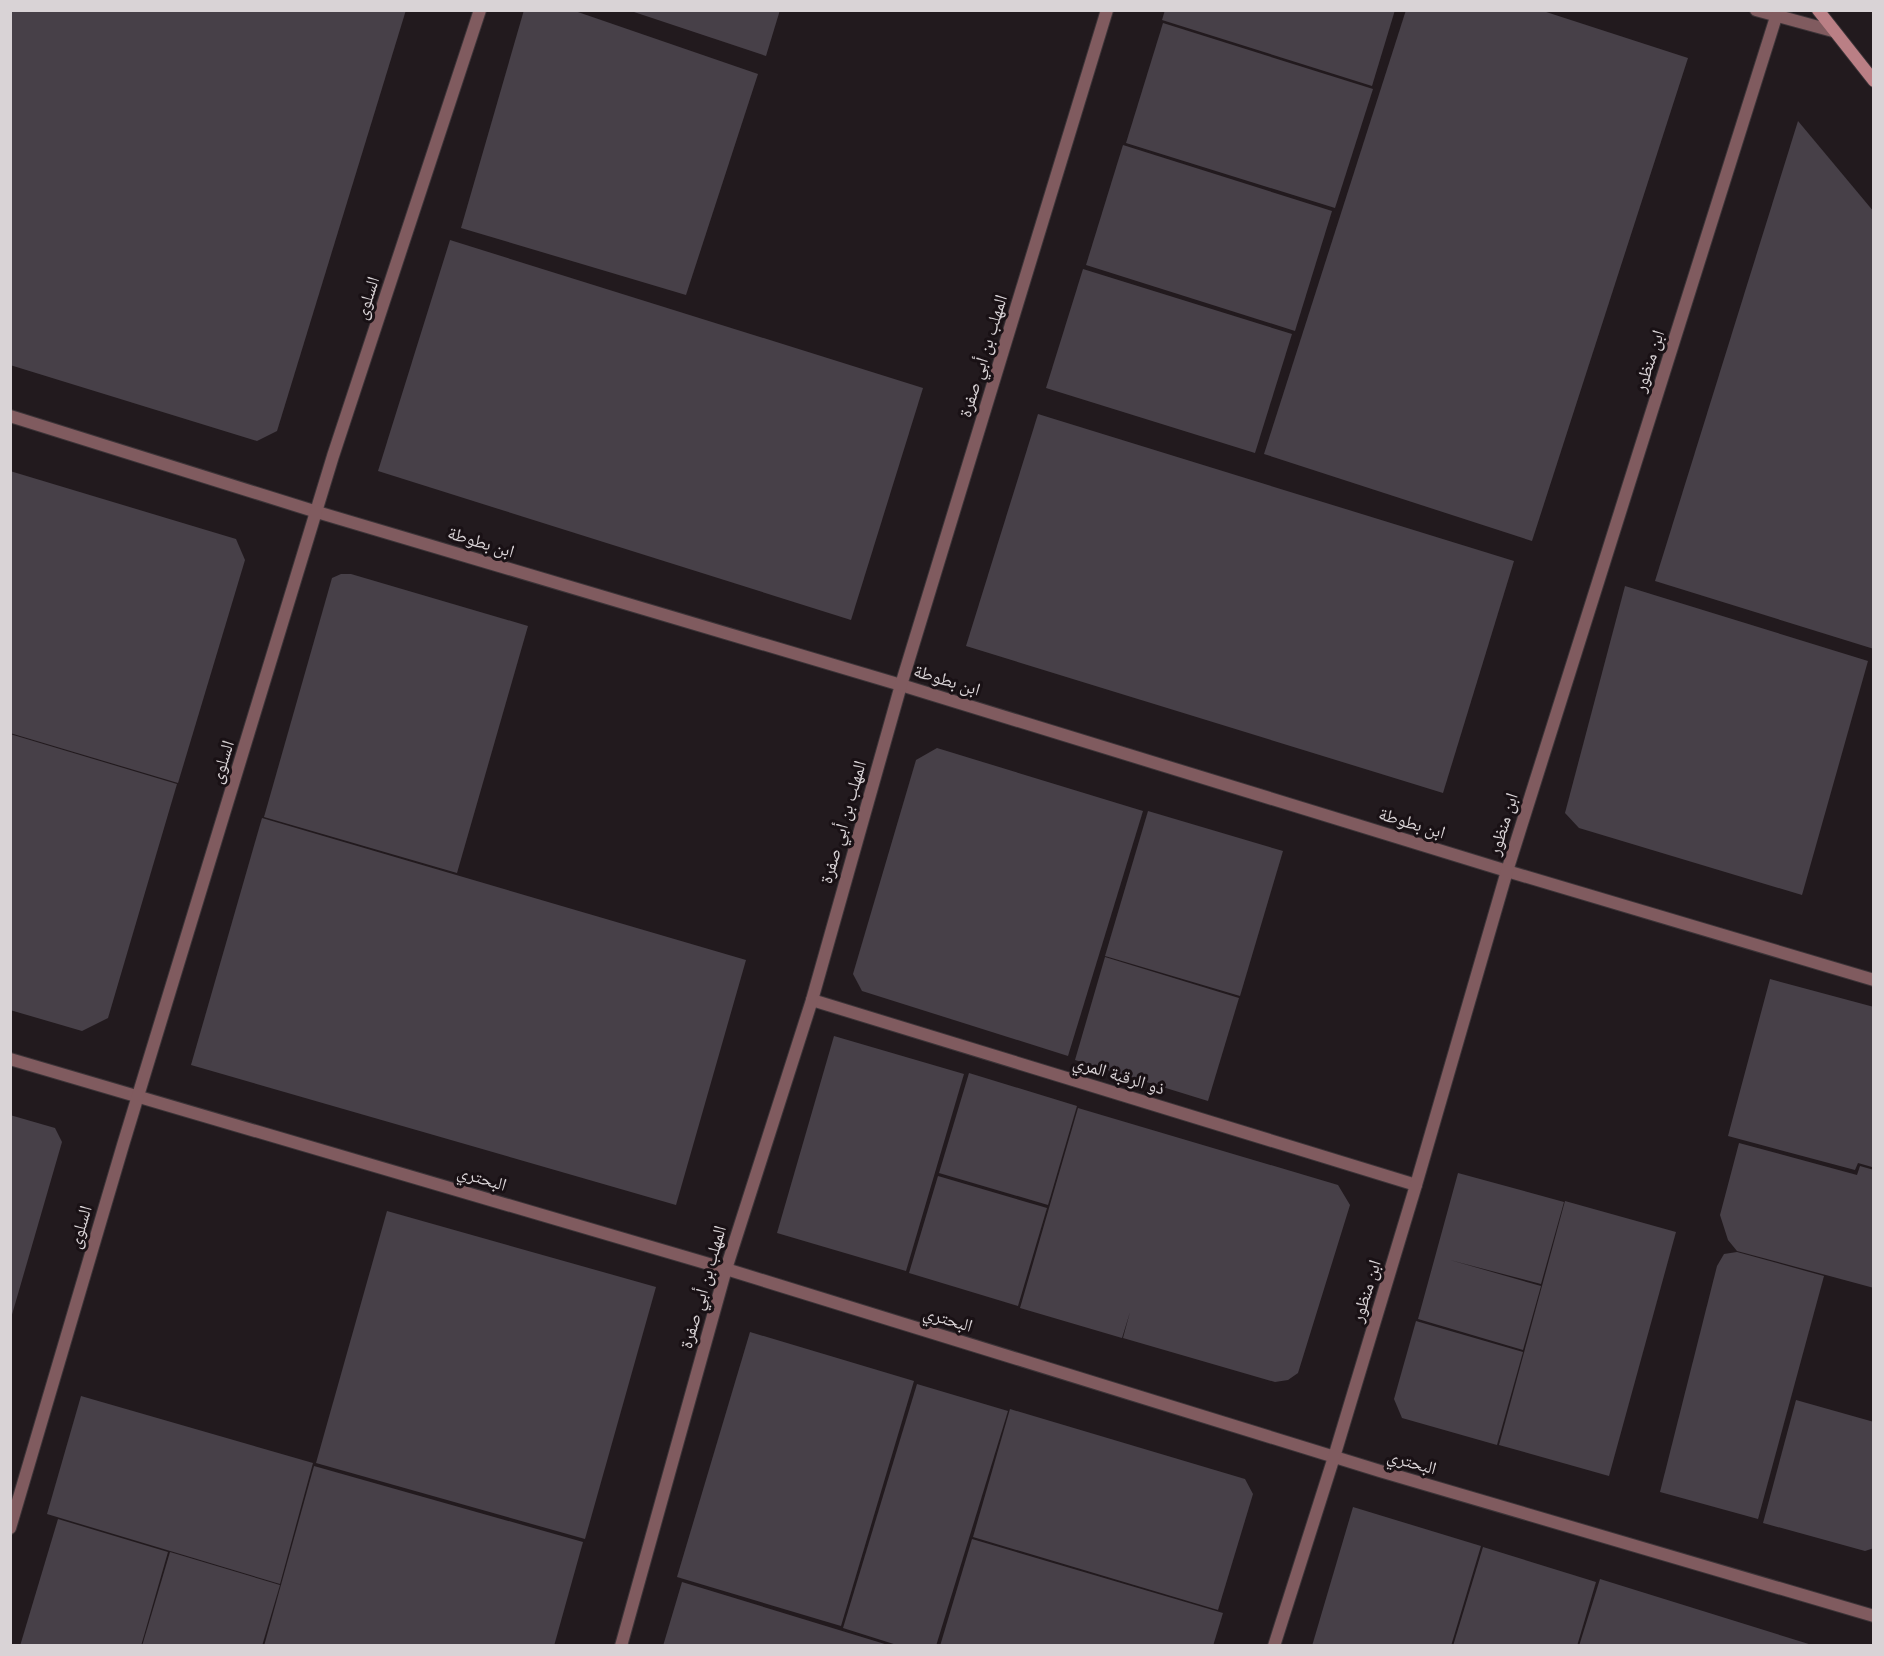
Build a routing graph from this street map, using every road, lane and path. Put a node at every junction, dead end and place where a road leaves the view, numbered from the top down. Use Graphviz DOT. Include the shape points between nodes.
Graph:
graph roads {
  1 [pos="480,10"];
  2 [pos="1107,10"];
  3 [pos="1756,10"];
  4 [pos="1818,10"];
  5 [pos="1776,17"];
  6 [pos="1833,31"];
  7 [pos="1874,81"];
  8 [pos="10,416"];
  9 [pos="317,512"];
  10 [pos="901,685"];
  11 [pos="1507,872"];
  12 [pos="1874,980"];
  13 [pos="812,1000"];
  14 [pos="10,1059"];
  15 [pos="139,1095"];
  16 [pos="1416,1185"];
  17 [pos="726,1269"];
  18 [pos="1334,1457"];
  19 [pos="10,1528"];
  20 [pos="1874,1616"];
  21 [pos="621,1646"];
  22 [pos="1275,1646"];
  1 -- 9 [label="street, السلوى"];
  2 -- 10 [label="street, المهلب بن أبي صفرة"];
  3 -- 5 [label="street"];
  4 -- 6 [label="main road"];
  5 -- 6 [label="street"];
  5 -- 11 [label="street, ابن منظور"];
  6 -- 7 [label="main road"];
  8 -- 9 [label="street, ابن بطوطة"];
  9 -- 10 [label="street, ابن بطوطة"];
  9 -- 15 [label="street, السلوى"];
  10 -- 11 [label="street, ابن بطوطة"];
  10 -- 13 [label="street, المهلب بن أبي صفرة"];
  11 -- 12 [label="street, ابن بطوطة"];
  11 -- 16 [label="street, ابن منظور"];
  13 -- 16 [label="street, ذو الرقبة المري"];
  13 -- 17 [label="street, المهلب بن أبي صفرة"];
  14 -- 15 [label="street, البحتري"];
  15 -- 17 [label="street, البحتري"];
  15 -- 19 [label="street, السلوى"];
  16 -- 18 [label="street, ابن منظور"];
  17 -- 18 [label="street, البحتري"];
  17 -- 21 [label="street, المهلب بن أبي صفرة"];
  18 -- 20 [label="street, البحتري"];
  18 -- 22 [label="street, ابن منظور"];
}
